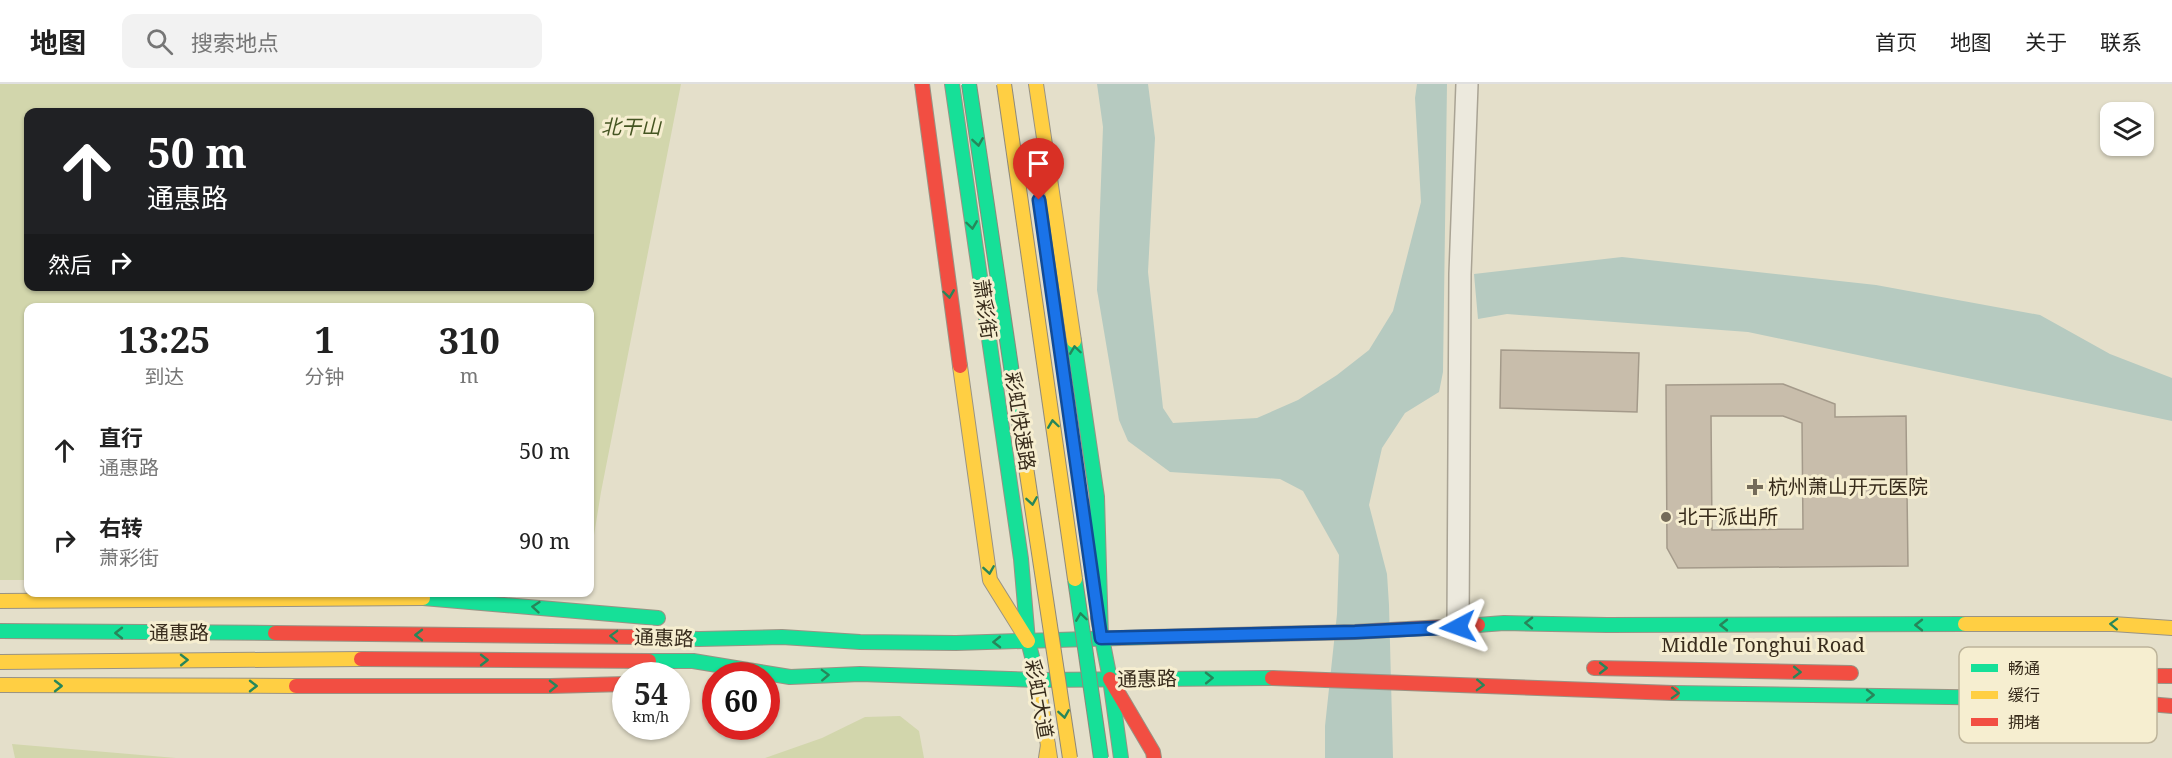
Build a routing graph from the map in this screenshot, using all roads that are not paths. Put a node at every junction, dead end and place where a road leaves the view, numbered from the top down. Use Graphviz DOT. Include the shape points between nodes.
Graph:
graph roads {
  1 [pos="921,84"];
  2 [pos="952,84"];
  3 [pos="969,84"];
  4 [pos="1004,84"];
  5 [pos="1022,84"];
  6 [pos="1036,84"];
  7 [pos="1467,84"];
  8 [pos="1029,131"];
  9 [pos="1084,520"];
  10 [pos="0,601"];
  11 [pos="671,620"];
  12 [pos="705,624"];
  13 [pos="1458,627"];
  14 [pos="2172,628"];
  15 [pos="0,631"];
  16 [pos="1329,633"];
  17 [pos="782,637"];
  18 [pos="1101,638"];
  19 [pos="1028,641"];
  20 [pos="0,662"];
  21 [pos="1578,668"];
  22 [pos="1408,669"];
  23 [pos="1860,673"];
  24 [pos="2157,676"];
  25 [pos="2172,676"];
  26 [pos="780,677"];
  27 [pos="790,677"];
  28 [pos="1110,679"];
  29 [pos="1038,680"];
  30 [pos="1357,680"];
  31 [pos="612,684"];
  32 [pos="0,685"];
  33 [pos="1959,697"];
  34 [pos="2157,705"];
  35 [pos="2172,706"];
  36 [pos="1048,754"];
  37 [pos="1070,758"];
  38 [pos="1101,758"];
  39 [pos="1121,758"];
  40 [pos="1154,758"];
  1 -- 19 [label="main road, one-way" via="990,580"];
  2 -- 19 [label="main road, 萧彩街, one-way" via="1021,559"];
  3 -- 37 [label="main road, 彩虹快速路, one-way, bridge"];
  38 -- 4 [label="main road, 彩虹快速路, one-way, bridge"];
  5 -- 8 [label="main road"];
  18 -- 6 [label="main road, one-way" via="1097,496"];
  7 -- 13 [label="street" via="1460,274"];
  9 -- 18 [label="main road"];
  11 -- 10 [label="main road, one-way" via="424,598"];
  12 -- 17 [label="main road"];
  14 -- 13 [label="main road, Middle Tonghui Road, one-way" via="2113,624 1504,622"];
  13 -- 16 [label="main road, Middle Tonghui Road" via="1419,636"];
  17 -- 15 [label="main road, 通惠路, one-way"];
  16 -- 18 [label="main road, 通惠路"];
  19 -- 17 [label="main road, 通惠路, one-way" via="860,642"];
  18 -- 19 [label="main road, 通惠路"];
  18 -- 28 [label="main road"];
  19 -- 29 [label="main road, 彩虹大道"];
  20 -- 27 [label="main road, 通惠路, one-way" via="693,661"];
  21 -- 23 [label="main road, Middle Tonghui Road, one-way"];
  22 -- 30 [label="main road"];
  24 -- 25 [label="main road"];
  26 -- 27 [label="main road"];
  27 -- 29 [label="main road, 通惠路, one-way" via="860,674"];
  28 -- 29 [label="main road, 通惠路"];
  28 -- 30 [label="main road, 通惠路, one-way"];
  28 -- 39 [label="main road"];
  28 -- 40 [label="main road"];
  29 -- 36 [label="main road, 彩虹大道"];
  30 -- 33 [label="main road, one-way" via="1694,694"];
  32 -- 31 [label="main road, one-way"];
  34 -- 35 [label="main road, one-way"];
}
